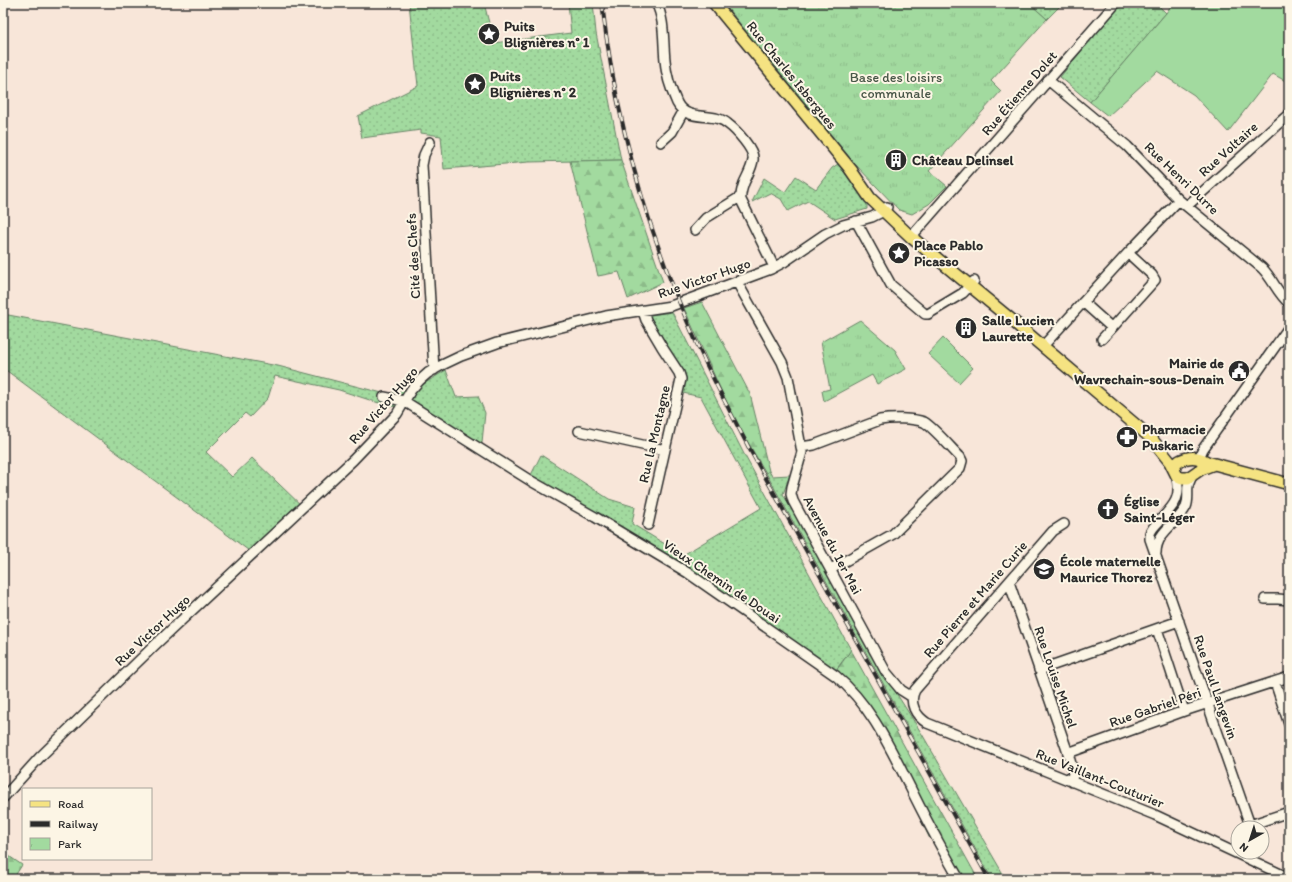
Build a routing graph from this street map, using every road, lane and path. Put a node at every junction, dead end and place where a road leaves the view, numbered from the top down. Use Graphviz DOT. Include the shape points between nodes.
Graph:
graph roads {
  1 [pos="656,3"];
  2 [pos="714,3"];
  3 [pos="1116,3"];
  4 [pos="1048,80"];
  5 [pos="683,112"];
  6 [pos="1289,114"];
  7 [pos="430,142"];
  8 [pos="661,142"];
  9 [pos="740,197"];
  10 [pos="1183,203"];
  11 [pos="885,209"];
  12 [pos="856,221"];
  13 [pos="695,230"];
  14 [pos="913,235"];
  15 [pos="1128,253"];
  16 [pos="774,267"];
  17 [pos="738,282"];
  18 [pos="973,284"];
  19 [pos="1083,302"];
  20 [pos="1289,303"];
  21 [pos="643,311"];
  22 [pos="1289,327"];
  23 [pos="1112,328"];
  24 [pos="1102,339"];
  25 [pos="1043,346"];
  26 [pos="434,370"];
  27 [pos="384,397"];
  28 [pos="404,401"];
  29 [pos="579,431"];
  30 [pos="1150,437"];
  31 [pos="801,447"];
  32 [pos="665,450"];
  33 [pos="1196,464"];
  34 [pos="1175,472"];
  35 [pos="1289,484"];
  36 [pos="1064,524"];
  37 [pos="648,525"];
  38 [pos="1156,554"];
  39 [pos="831,569"];
  40 [pos="1009,582"];
  41 [pos="1265,599"];
  42 [pos="1289,600"];
  43 [pos="1179,621"];
  44 [pos="1157,629"];
  45 [pos="1039,670"];
  46 [pos="1289,677"];
  47 [pos="1275,682"];
  48 [pos="912,697"];
  49 [pos="1207,704"];
  50 [pos="1184,711"];
  51 [pos="1289,724"];
  52 [pos="1068,753"];
  53 [pos="1072,782"];
  54 [pos="3,798"];
  55 [pos="1289,812"];
  56 [pos="1248,820"];
  57 [pos="1268,820"];
  58 [pos="1230,846"];
  59 [pos="1260,860"];
  60 [pos="1289,878"];
  61 [pos="959,879"];
  1 -- 5 [label="street" via="660,12 666,70"];
  2 -- 11 [label="main road, Rue Charles Isbergues"];
  3 -- 4 [label="street, Rue Étienne Dolet"];
  4 -- 10 [label="street, Rue Henri Durre" via="1127,146"];
  4 -- 14 [label="street, Rue Étienne Dolet"];
  5 -- 8 [label="street" via="672,132"];
  5 -- 9 [label="street" via="725,121 751,149 753,162"];
  6 -- 10 [label="street, Rue Voltaire"];
  7 -- 26 [label="street, Cité des Chefs" via="422,165"];
  9 -- 13 [label="street" via="706,218"];
  9 -- 16 [label="street"];
  10 -- 15 [label="street, Rue Voltaire"];
  10 -- 20 [label="street, Rue Henri Durre" via="1262,268"];
  11 -- 12 [label="street, Rue Victor Hugo" via="872,218"];
  11 -- 14 [label="main road, Rue Charles Isbergues"];
  12 -- 16 [label="street, Rue Victor Hugo" via="825,234"];
  12 -- 18 [label="street" via="891,285 923,313 928,314"];
  14 -- 18 [label="main road, Rue Charles Isbergues"];
  15 -- 19 [label="street, Rue Voltaire"];
  15 -- 23 [label="street" via="1155,280"];
  16 -- 17 [label="street, Rue Victor Hugo"];
  17 -- 21 [label="street, Rue Victor Hugo" via="676,305"];
  17 -- 31 [label="street, Avenue du 1er Mai" via="787,372"];
  18 -- 25 [label="main road, Rue Charles Isbergues" via="996,301 1014,322"];
  19 -- 23 [label="street"];
  19 -- 25 [label="street, Rue Voltaire"];
  21 -- 26 [label="street, Rue Victor Hugo" via="606,316 497,343 466,354"];
  21 -- 32 [label="street, Rue la Montagne" via="681,379"];
  22 -- 33 [label="street" via="1201,451"];
  23 -- 24 [label="street"];
  25 -- 30 [label="main road, Rue Charles Isbergues"];
  26 -- 28 [label="street, Rue Victor Hugo" via="415,385"];
  27 -- 28 [label="street, Vieux Chemin de Douai"];
  28 -- 54 [label="street, Rue Victor Hugo" via="393,418 353,460 144,656 40,757"];
  28 -- 61 [label="street, Vieux Chemin de Douai" via="531,481 688,574 841,679 874,721"];
  29 -- 32 [label="street"];
  30 -- 33 [label="main road, Rue Charles Isbergues"];
  30 -- 34 [label="main road, Rue Charles Isbergues" via="1168,458"];
  31 -- 39 [label="street, Avenue du 1er Mai" via="801,460 792,487 792,498"];
  31 -- 39 [label="street" via="880,420 914,420 929,426 962,461 960,468 893,534"];
  32 -- 37 [label="street, Rue la Montagne"];
  33 -- 34 [label="main road" via="1178,461"];
  33 -- 34 [label="main road" via="1185,479"];
  33 -- 35 [label="main road, Rue Charles Isbergues" via="1214,464"];
  33 -- 38 [label="street" via="1183,512 1158,541"];
  34 -- 38 [label="street, Rue Paul Langevin" via="1179,486 1178,498 1150,534"];
  36 -- 40 [label="street, Rue Pierre et Marie Curie" via="1054,531"];
  38 -- 43 [label="street, Rue Paul Langevin"];
  39 -- 48 [label="street, Avenue du 1er Mai" via="886,672 901,690"];
  40 -- 45 [label="street, Rue Louise Michel"];
  40 -- 48 [label="street, Rue Pierre et Marie Curie" via="915,690"];
  41 -- 42 [label="street"];
  43 -- 44 [label="street"];
  43 -- 49 [label="street, Rue Paul Langevin"];
  44 -- 45 [label="street"];
  44 -- 50 [label="street"];
  45 -- 52 [label="street, Rue Louise Michel"];
  46 -- 47 [label="street, Rue Gabriel Péri"];
  47 -- 49 [label="street, Rue Gabriel Péri"];
  47 -- 51 [label="street"];
  48 -- 53 [label="street, Rue Vaillant-Couturier" via="916,712 927,723"];
  49 -- 50 [label="street, Rue Gabriel Péri"];
  49 -- 56 [label="street, Rue Paul Langevin"];
  50 -- 52 [label="street, Rue Gabriel Péri"];
  52 -- 53 [label="street, Rue Louise Michel" via="1073,772"];
  53 -- 58 [label="street, Rue Vaillant-Couturier"];
  55 -- 57 [label="street"];
  59 -- 60 [label="street, Rue Vaillant-Couturier"];
}
